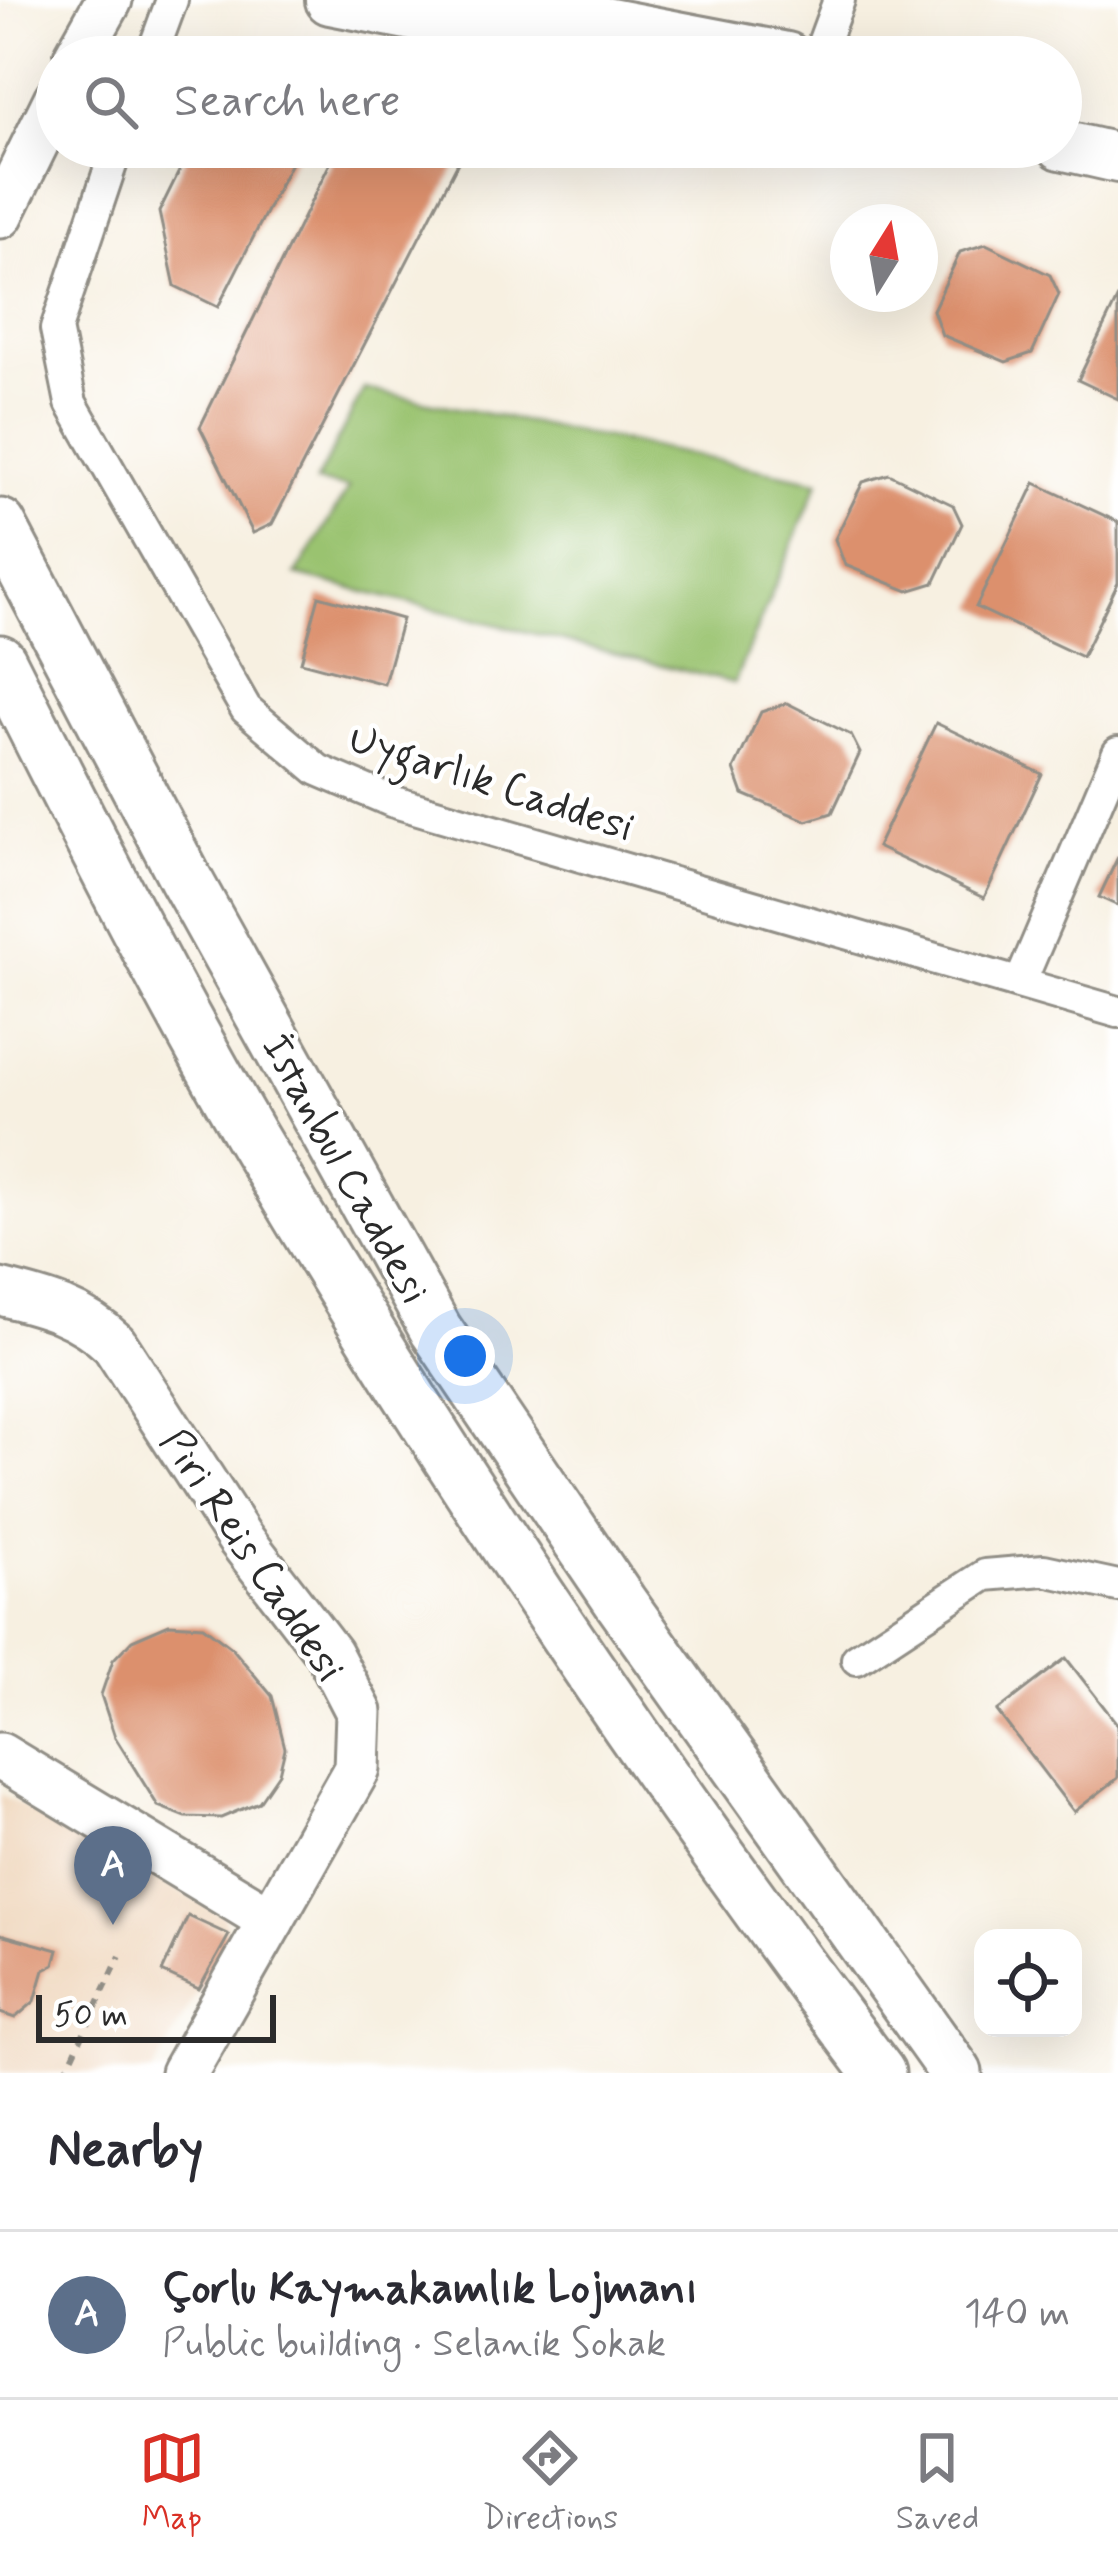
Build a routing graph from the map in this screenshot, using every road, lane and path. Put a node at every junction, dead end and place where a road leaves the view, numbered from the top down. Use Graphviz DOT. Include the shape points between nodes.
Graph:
graph roads {
  1 [pos="172,0"];
  2 [pos="330,0"];
  3 [pos="490,0"];
  4 [pos="839,0"];
  5 [pos="103,4"];
  6 [pos="575,8"];
  7 [pos="632,28"];
  8 [pos="87,36"];
  9 [pos="159,36"];
  10 [pos="675,36"];
  11 [pos="826,36"];
  12 [pos="1082,116"];
  13 [pos="1118,124"];
  14 [pos="36,142"];
  15 [pos="1082,150"];
  16 [pos="1118,158"];
  17 [pos="110,168"];
  18 [pos="0,215"];
  19 [pos="0,525"];
  20 [pos="0,661"];
  21 [pos="1118,754"];
  22 [pos="1020,983"];
  23 [pos="1118,1012"];
  24 [pos="0,1292"];
  25 [pos="1118,1586"];
  26 [pos="857,1659"];
  27 [pos="0,1756"];
  28 [pos="271,1920"];
  29 [pos="120,1956"];
  30 [pos="64,2073"];
  31 [pos="184,2073"];
  32 [pos="879,2073"];
  33 [pos="956,2073"];
  1 -- 9 [label="street"];
  2 -- 7 [label="main road"];
  3 -- 6 [label="main road"];
  4 -- 11 [label="street"];
  5 -- 8 [label="main road"];
  6 -- 7 [label="main road"];
  7 -- 10 [label="main road"];
  12 -- 13 [label="main road"];
  14 -- 18 [label="main road"];
  15 -- 16 [label="main road"];
  17 -- 22 [label="street, Uygarlık Caddesi" via="56,329 71,403 246,709 318,770 391,801"];
  19 -- 33 [label="highway, İstanbul Caddesi" via="436,1330"];
  20 -- 32 [label="highway, İstanbul Caddesi" via="120,902 379,1349 704,1835"];
  21 -- 22 [label="street"];
  22 -- 23 [label="street, Uygarlık Caddesi"];
  24 -- 28 [label="main road, Piri Reis Caddesi" via="53,1304 114,1343 239,1537 329,1654 359,1712 357,1769"];
  25 -- 26 [label="street" via="1044,1570 985,1575"];
  27 -- 28 [label="main road"];
  28 -- 31 [label="main road, Piri Reis Caddesi"];
  29 -- 30 [label="path"];
}
